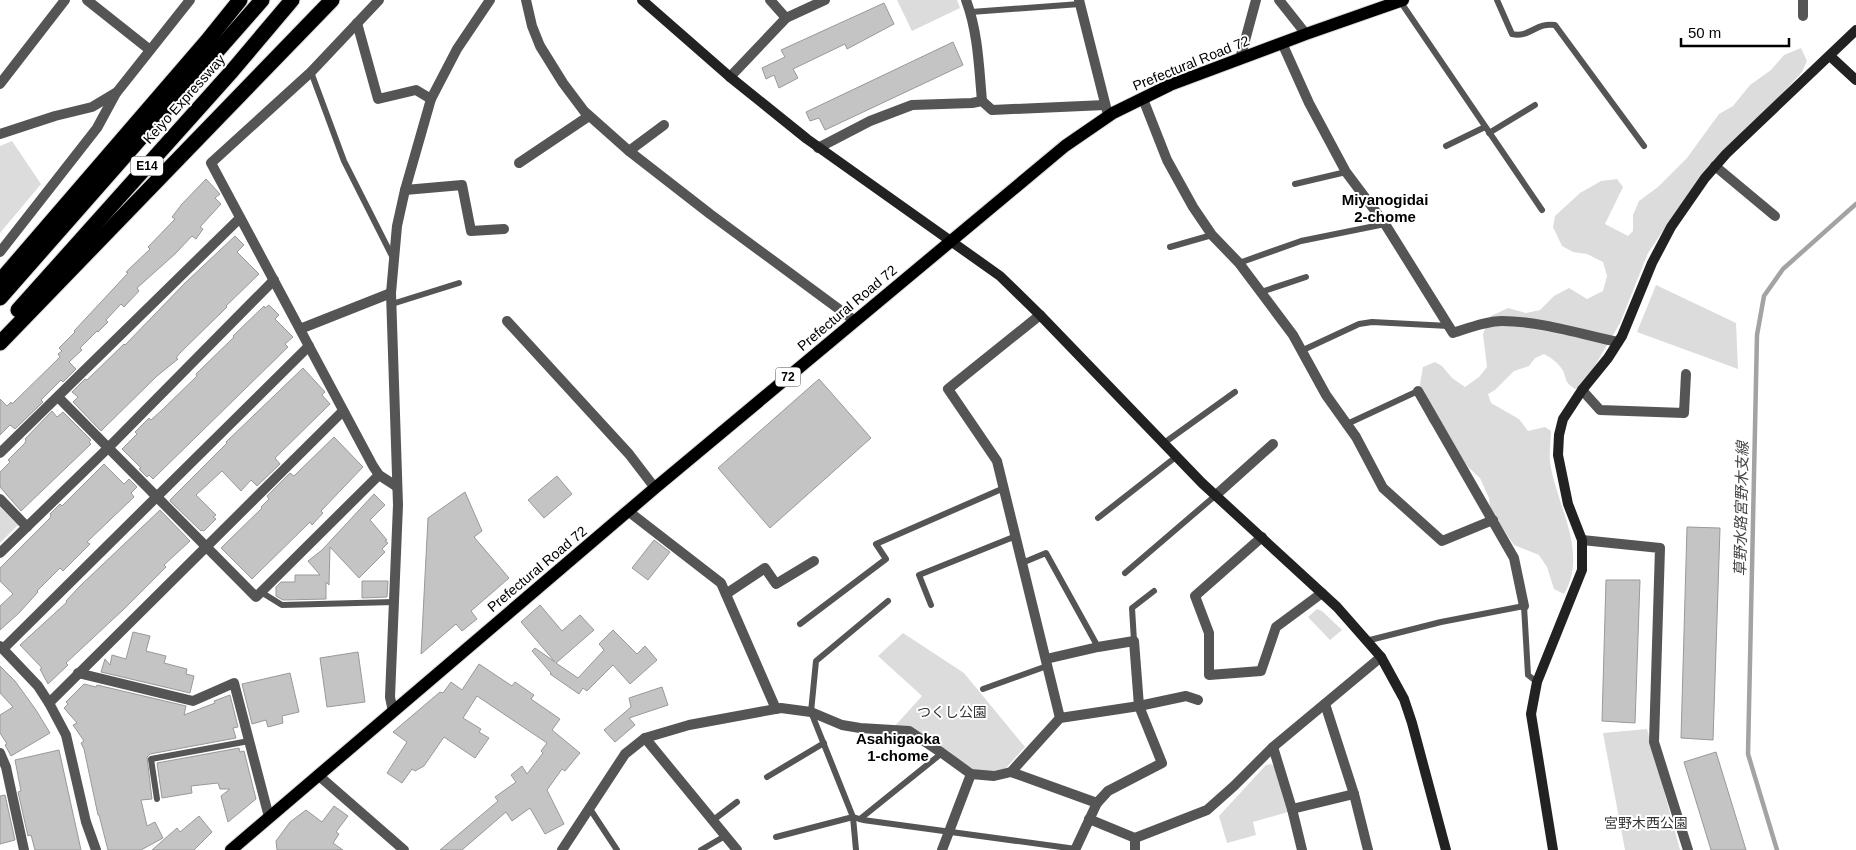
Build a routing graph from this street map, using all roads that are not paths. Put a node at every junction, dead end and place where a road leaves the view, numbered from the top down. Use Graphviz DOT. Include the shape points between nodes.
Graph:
graph roads {
  1 [pos="65,0"];
  2 [pos="87,0"];
  3 [pos="190,0"];
  4 [pos="240,0"];
  5 [pos="262,0"];
  6 [pos="292,0"];
  7 [pos="332,0"];
  8 [pos="379,0"];
  9 [pos="490,0"];
  10 [pos="526,0"];
  11 [pos="642,0"];
  12 [pos="770,0"];
  13 [pos="826,0"];
  14 [pos="966,0"];
  15 [pos="1256,0"];
  16 [pos="1279,0"];
  17 [pos="1497,0"];
  18 [pos="1803,0"];
  19 [pos="1402,1"];
  20 [pos="1080,2"];
  21 [pos="970,12"];
  22 [pos="1803,16"];
  23 [pos="786,18"];
  24 [pos="357,23"];
  25 [pos="1856,30"];
  26 [pos="1306,34"];
  27 [pos="1282,43"];
  28 [pos="150,50"];
  29 [pos="1830,56"];
  30 [pos="1240,59"];
  31 [pos="311,72"];
  32 [pos="730,77"];
  33 [pos="1856,80"];
  34 [pos="0,84"];
  35 [pos="117,92"];
  36 [pos="1143,98"];
  37 [pos="431,99"];
  38 [pos="982,101"];
  39 [pos="1535,105"];
  40 [pos="1107,111"];
  41 [pos="589,116"];
  42 [pos="664,125"];
  43 [pos="1485,126"];
  44 [pos="1489,133"];
  45 [pos="0,134"];
  46 [pos="1446,146"];
  47 [pos="1644,146"];
  48 [pos="818,148"];
  49 [pos="629,151"];
  50 [pos="519,163"];
  51 [pos="1715,166"];
  52 [pos="1346,172"];
  53 [pos="1295,184"];
  54 [pos="405,190"];
  55 [pos="1542,210"];
  56 [pos="1775,216"];
  57 [pos="240,218"];
  58 [pos="1385,224"];
  59 [pos="504,228"];
  60 [pos="1212,235"];
  61 [pos="950,242"];
  62 [pos="1170,247"];
  63 [pos="0,252"];
  64 [pos="394,259"];
  65 [pos="1239,263"];
  66 [pos="1306,277"];
  67 [pos="274,280"];
  68 [pos="0,281"];
  69 [pos="459,283"];
  70 [pos="1261,292"];
  71 [pos="392,293"];
  72 [pos="0,298"];
  73 [pos="392,304"];
  74 [pos="1040,315"];
  75 [pos="507,321"];
  76 [pos="855,321"];
  77 [pos="1449,326"];
  78 [pos="300,329"];
  79 [pos="0,331"];
  80 [pos="1618,342"];
  81 [pos="0,343"];
  82 [pos="309,346"];
  83 [pos="1301,351"];
  84 [pos="1686,374"];
  85 [pos="1582,390"];
  86 [pos="1418,391"];
  87 [pos="1235,392"];
  88 [pos="58,396"];
  89 [pos="343,411"];
  90 [pos="1347,424"];
  91 [pos="1164,443"];
  92 [pos="1273,444"];
  93 [pos="108,448"];
  94 [pos="0,453"];
  95 [pos="1177,456"];
  96 [pos="379,475"];
  97 [pos="396,486"];
  98 [pos="655,488"];
  99 [pos="1004,488"];
  100 [pos="1216,495"];
  101 [pos="156,497"];
  102 [pos="0,499"];
  103 [pos="628,511"];
  104 [pos="1098,518"];
  105 [pos="1493,520"];
  106 [pos="27,527"];
  107 [pos="1016,536"];
  108 [pos="1262,537"];
  109 [pos="1582,540"];
  110 [pos="207,548"];
  111 [pos="0,553"];
  112 [pos="814,561"];
  113 [pos="1022,563"];
  114 [pos="1126,573"];
  115 [pos="1154,591"];
  116 [pos="261,592"];
  117 [pos="1322,593"];
  118 [pos="726,594"];
  119 [pos="888,601"];
  120 [pos="394,602"];
  121 [pos="931,605"];
  122 [pos="1524,606"];
  123 [pos="800,624"];
  124 [pos="1134,641"];
  125 [pos="1366,641"];
  126 [pos="2,647"];
  127 [pos="1098,647"];
  128 [pos="1381,658"];
  129 [pos="1047,663"];
  130 [pos="78,673"];
  131 [pos="1537,682"];
  132 [pos="983,689"];
  133 [pos="1198,700"];
  134 [pos="49,702"];
  135 [pos="1325,704"];
  136 [pos="1139,706"];
  137 [pos="776,708"];
  138 [pos="393,712"];
  139 [pos="811,712"];
  140 [pos="1060,718"];
  141 [pos="645,738"];
  142 [pos="249,741"];
  143 [pos="824,743"];
  144 [pos="1273,747"];
  145 [pos="0,753"];
  146 [pos="942,753"];
  147 [pos="1010,772"];
  148 [pos="971,774"];
  149 [pos="318,775"];
  150 [pos="767,777"];
  151 [pos="1354,794"];
  152 [pos="157,799"];
  153 [pos="737,802"];
  154 [pos="1097,803"];
  155 [pos="590,809"];
  156 [pos="1292,809"];
  157 [pos="269,817"];
  158 [pos="856,818"];
  159 [pos="1089,819"];
  160 [pos="712,821"];
  161 [pos="950,832"];
  162 [pos="725,836"];
  163 [pos="776,837"];
  164 [pos="1135,838"];
  165 [pos="1075,849"];
  166 [pos="24,850"];
  167 [pos="96,850"];
  168 [pos="231,850"];
  169 [pos="404,850"];
  170 [pos="562,850"];
  171 [pos="617,850"];
  172 [pos="701,850"];
  173 [pos="737,850"];
  174 [pos="856,850"];
  175 [pos="942,850"];
  176 [pos="1134,850"];
  177 [pos="1302,850"];
  178 [pos="1368,850"];
  179 [pos="1446,850"];
  180 [pos="1553,850"];
  181 [pos="1688,850"];
  1 -- 34 [label="street"];
  2 -- 28 [label="street"];
  3 -- 28 [label="street"];
  4 -- 68 [label="highway"];
  5 -- 72 [label="highway, Keiyo Expressway / E14"];
  6 -- 79 [label="highway, Keiyo Expressway / E14"];
  7 -- 81 [label="highway"];
  8 -- 24 [label="street"];
  9 -- 37 [label="street" via="457,49"];
  10 -- 41 [label="street" via="540,46"];
  11 -- 32 [label="street"];
  12 -- 23 [label="street"];
  13 -- 23 [label="street"];
  14 -- 21 [label="street"];
  15 -- 30 [label="street"];
  16 -- 26 [label="street"];
  17 -- 47 [label="lane" via="1512,34 1520,36 1546,24 1555,25"];
  18 -- 22 [label="street"];
  19 -- 26 [label="main road, Prefectural Road 72 / 72"];
  19 -- 43 [label="lane"];
  20 -- 21 [label="lane"];
  20 -- 40 [label="street"];
  21 -- 38 [label="street"];
  23 -- 32 [label="street"];
  24 -- 31 [label="street"];
  24 -- 37 [label="street" via="378,99 416,90"];
  25 -- 29 [label="street"];
  26 -- 27 [label="main road, Prefectural Road 72 / 72"];
  27 -- 30 [label="main road, Prefectural Road 72 / 72"];
  27 -- 52 [label="street"];
  28 -- 35 [label="street"];
  29 -- 33 [label="street"];
  29 -- 51 [label="street"];
  30 -- 36 [label="main road, Prefectural Road 72 / 72"];
  31 -- 57 [label="street" via="211,163"];
  31 -- 64 [label="lane" via="344,161"];
  32 -- 48 [label="street"];
  35 -- 45 [label="street" via="92,107"];
  35 -- 63 [label="street" via="97,128"];
  36 -- 40 [label="main road, Prefectural Road 72 / 72"];
  36 -- 60 [label="street" via="1167,160"];
  37 -- 54 [label="street"];
  38 -- 40 [label="street" via="992,110"];
  38 -- 48 [label="street" via="912,105 870,121"];
  39 -- 44 [label="lane"];
  40 -- 61 [label="main road, Prefectural Road 72 / 72"];
  41 -- 49 [label="street"];
  41 -- 50 [label="street"];
  42 -- 49 [label="street"];
  43 -- 44 [label="lane"];
  43 -- 46 [label="lane"];
  44 -- 55 [label="lane"];
  48 -- 61 [label="street"];
  49 -- 76 [label="street"];
  51 -- 56 [label="street"];
  51 -- 80 [label="street" via="1693,194 1652,263"];
  52 -- 53 [label="lane"];
  52 -- 58 [label="street"];
  54 -- 59 [label="street" via="462,185 471,231"];
  54 -- 64 [label="street"];
  57 -- 67 [label="street"];
  57 -- 88 [label="street"];
  58 -- 65 [label="lane" via="1301,240"];
  58 -- 77 [label="street"];
  60 -- 62 [label="lane"];
  60 -- 65 [label="street"];
  61 -- 74 [label="street" via="1000,276"];
  61 -- 76 [label="main road, Prefectural Road 72 / 72"];
  64 -- 71 [label="street"];
  65 -- 70 [label="street"];
  66 -- 70 [label="lane"];
  67 -- 78 [label="street"];
  67 -- 93 [label="street"];
  69 -- 73 [label="lane"];
  70 -- 83 [label="street"];
  71 -- 73 [label="street"];
  71 -- 78 [label="street"];
  73 -- 97 [label="street"];
  74 -- 91 [label="street"];
  74 -- 99 [label="street" via="948,389 997,461"];
  75 -- 98 [label="street" via="629,454"];
  76 -- 98 [label="main road, Prefectural Road 72 / 72"];
  77 -- 80 [label="street" via="1453,333 1484,324 1532,324"];
  77 -- 83 [label="lane" via="1359,324"];
  78 -- 82 [label="street"];
  80 -- 85 [label="street"];
  82 -- 89 [label="street"];
  82 -- 101 [label="street"];
  83 -- 90 [label="street"];
  84 -- 85 [label="street" via="1684,413 1600,410"];
  85 -- 109 [label="street" via="1563,420 1558,455 1568,504"];
  86 -- 90 [label="lane"];
  86 -- 105 [label="street"];
  87 -- 91 [label="lane"];
  88 -- 93 [label="street"];
  88 -- 94 [label="street"];
  89 -- 96 [label="street"];
  89 -- 110 [label="street"];
  90 -- 105 [label="street" via="1383,488 1442,541"];
  91 -- 95 [label="street"];
  92 -- 100 [label="street"];
  93 -- 101 [label="street"];
  93 -- 106 [label="street"];
  95 -- 100 [label="street"];
  95 -- 104 [label="lane"];
  96 -- 97 [label="street"];
  96 -- 116 [label="street"];
  97 -- 120 [label="street"];
  98 -- 103 [label="main road, Prefectural Road 72 / 72"];
  99 -- 107 [label="street"];
  99 -- 123 [label="lane" via="876,544 886,559"];
  100 -- 108 [label="street"];
  100 -- 114 [label="lane"];
  101 -- 110 [label="street"];
  101 -- 126 [label="street"];
  102 -- 106 [label="street"];
  103 -- 118 [label="street" via="721,583"];
  103 -- 138 [label="main road, Prefectural Road 72 / 72"];
  105 -- 122 [label="street" via="1514,558"];
  106 -- 111 [label="street"];
  107 -- 113 [label="street"];
  107 -- 121 [label="lane" via="919,575"];
  108 -- 117 [label="street"];
  108 -- 117 [label="street" via="1195,596 1209,633 1209,675 1261,671 1276,627"];
  109 -- 131 [label="street" via="1582,570"];
  109 -- 181 [label="street" via="1660,548 1654,742"];
  110 -- 116 [label="street" via="256,597"];
  110 -- 130 [label="street"];
  112 -- 118 [label="street" via="776,584 765,568"];
  113 -- 127 [label="lane" via="1046,553"];
  113 -- 129 [label="street"];
  115 -- 124 [label="lane" via="1132,608"];
  116 -- 120 [label="lane" via="282,605"];
  117 -- 125 [label="street"];
  118 -- 137 [label="street"];
  119 -- 139 [label="lane" via="816,661"];
  120 -- 138 [label="street" via="390,697"];
  122 -- 125 [label="lane"];
  122 -- 131 [label="lane" via="1528,675"];
  124 -- 127 [label="street"];
  124 -- 136 [label="street"];
  125 -- 128 [label="street"];
  126 -- 134 [label="street"];
  127 -- 129 [label="street"];
  128 -- 135 [label="street"];
  128 -- 179 [label="street" via="1404,700 1412,723"];
  129 -- 132 [label="lane"];
  129 -- 140 [label="street"];
  130 -- 134 [label="street"];
  130 -- 142 [label="street" via="193,701 234,683"];
  131 -- 180 [label="street" via="1531,714"];
  133 -- 136 [label="street" via="1186,696"];
  134 -- 167 [label="street" via="66,735 86,822"];
  135 -- 144 [label="street"];
  135 -- 151 [label="street"];
  136 -- 140 [label="street"];
  136 -- 154 [label="street" via="1162,763 1108,791"];
  137 -- 139 [label="street"];
  137 -- 141 [label="street" via="689,725"];
  138 -- 149 [label="main road, Prefectural Road 72 / 72"];
  139 -- 143 [label="lane"];
  139 -- 146 [label="street" via="860,728 909,731"];
  140 -- 147 [label="street"];
  141 -- 155 [label="street" via="625,754"];
  141 -- 160 [label="street"];
  142 -- 152 [label="lane" via="151,759"];
  142 -- 157 [label="street"];
  143 -- 150 [label="lane"];
  143 -- 158 [label="lane"];
  144 -- 156 [label="street"];
  144 -- 164 [label="street" via="1207,810"];
  145 -- 166 [label="street"];
  146 -- 148 [label="street"];
  146 -- 158 [label="lane"];
  147 -- 148 [label="street" via="994,776"];
  147 -- 154 [label="street"];
  148 -- 161 [label="street"];
  149 -- 157 [label="main road, Prefectural Road 72 / 72"];
  149 -- 169 [label="street"];
  151 -- 156 [label="street"];
  151 -- 178 [label="street"];
  153 -- 160 [label="lane"];
  154 -- 159 [label="street"];
  155 -- 170 [label="street"];
  155 -- 171 [label="lane"];
  156 -- 177 [label="street"];
  157 -- 168 [label="main road, Prefectural Road 72 / 72"];
  158 -- 161 [label="lane"];
  158 -- 163 [label="lane"];
  158 -- 174 [label="lane"];
  159 -- 164 [label="street"];
  159 -- 165 [label="street"];
  160 -- 162 [label="street"];
  161 -- 165 [label="lane"];
  161 -- 175 [label="street"];
  162 -- 172 [label="lane"];
  162 -- 173 [label="street"];
  164 -- 176 [label="street"];
}
